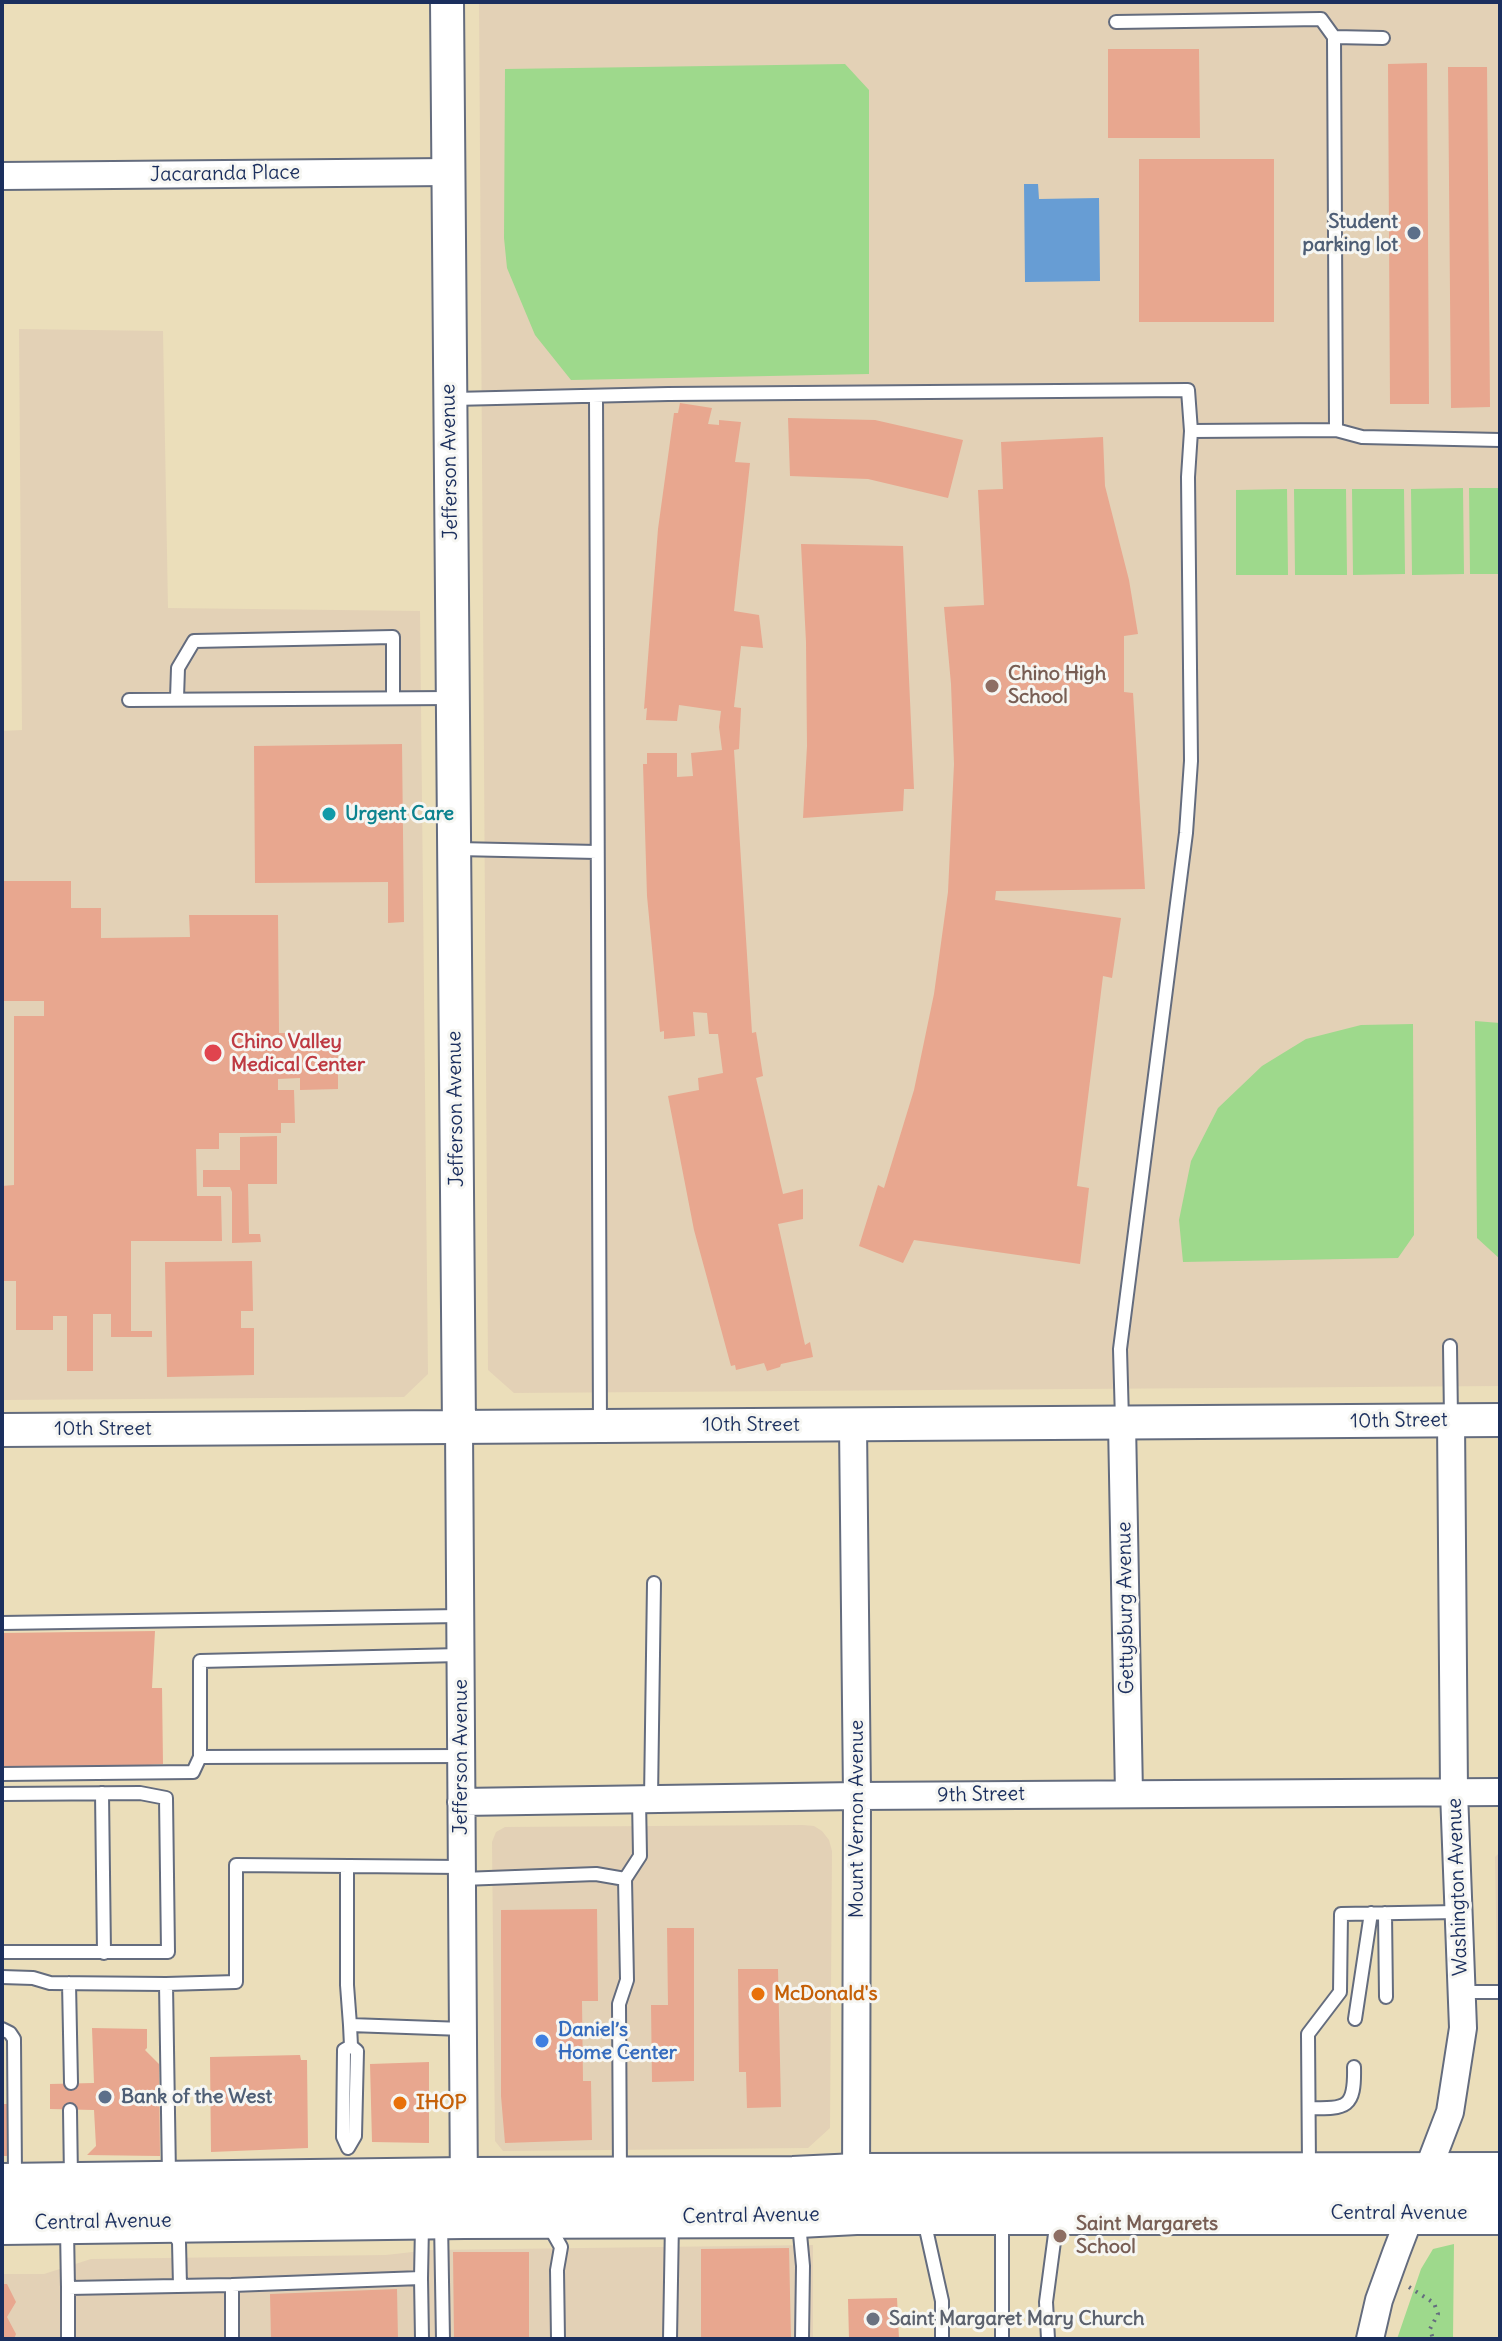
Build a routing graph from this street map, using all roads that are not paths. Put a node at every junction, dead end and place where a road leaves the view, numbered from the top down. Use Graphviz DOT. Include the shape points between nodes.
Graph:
graph roads {
  1 [pos="447,2"];
  2 [pos="1116,22"];
  3 [pos="1334,37"];
  4 [pos="1383,38"];
  5 [pos="448,172"];
  6 [pos="2,176"];
  7 [pos="596,396"];
  8 [pos="450,400"];
  9 [pos="1336,430"];
  10 [pos="1191,431"];
  11 [pos="1500,440"];
  12 [pos="177,698"];
  13 [pos="393,698"];
  14 [pos="452,698"];
  15 [pos="129,700"];
  16 [pos="454,849"];
  17 [pos="597,852"];
  18 [pos="1450,1346"];
  19 [pos="1451,1420"];
  20 [pos="1500,1420"];
  21 [pos="1122,1423"];
  22 [pos="853,1425"];
  23 [pos="600,1426"];
  24 [pos="459,1427"];
  25 [pos="2,1430"];
  26 [pos="654,1583"];
  27 [pos="460,1616"];
  28 [pos="2,1623"];
  29 [pos="460,1655"];
  30 [pos="461,1756"];
  31 [pos="200,1757"];
  32 [pos="2,1774"];
  33 [pos="1454,1792"];
  34 [pos="1500,1792"];
  35 [pos="102,1793"];
  36 [pos="2,1794"];
  37 [pos="1129,1794"];
  38 [pos="857,1796"];
  39 [pos="645,1799"];
  40 [pos="461,1802"];
  41 [pos="347,1866"];
  42 [pos="462,1873"];
  43 [pos="625,1879"];
  44 [pos="1458,1912"];
  45 [pos="1378,1913"];
  46 [pos="2,1952"];
  47 [pos="104,1953"];
  48 [pos="2,1977"];
  49 [pos="69,1983"];
  50 [pos="166,1984"];
  51 [pos="1462,1992"];
  52 [pos="1500,1992"];
  53 [pos="1386,1997"];
  54 [pos="1355,2019"];
  55 [pos="350,2025"];
  56 [pos="2,2029"];
  57 [pos="463,2029"];
  58 [pos="2,2042"];
  59 [pos="14,2049"];
  60 [pos="1354,2067"];
  61 [pos="71,2083"];
  62 [pos="1309,2108"];
  63 [pos="70,2110"];
  64 [pos="349,2165"];
  65 [pos="1309,2174"];
  66 [pos="1428,2174"];
  67 [pos="1500,2174"];
  68 [pos="635,2180"];
  69 [pos="9,2184"];
  70 [pos="856,2194"];
  71 [pos="1064,2194"];
  72 [pos="168,2202"];
  73 [pos="69,2203"];
  74 [pos="448,2208"];
  75 [pos="923,2213"];
  76 [pos="1002,2213"];
  77 [pos="1411,2213"];
  78 [pos="1500,2213"];
  79 [pos="799,2216"];
  80 [pos="544,2217"];
  81 [pos="672,2217"];
  82 [pos="2,2223"];
  83 [pos="421,2278"];
  84 [pos="232,2285"];
  85 [pos="180,2286"];
  86 [pos="68,2288"];
  87 [pos="68,2339"];
  88 [pos="232,2339"];
  89 [pos="422,2339"];
  90 [pos="443,2339"];
  91 [pos="558,2339"];
  92 [pos="670,2339"];
  93 [pos="802,2339"];
  94 [pos="942,2339"];
  95 [pos="1002,2339"];
  96 [pos="1048,2339"];
  97 [pos="1370,2339"];
  1 -- 5 [label="street, Jefferson Avenue"];
  2 -- 3 [label="lane" via="1321,19"];
  3 -- 4 [label="lane"];
  3 -- 9 [label="lane"];
  5 -- 6 [label="street, Jacaranda Place"];
  5 -- 8 [label="street, Jefferson Avenue"];
  7 -- 8 [label="lane"];
  7 -- 10 [label="lane" via="1188,390"];
  7 -- 17 [label="lane"];
  8 -- 14 [label="street, Jefferson Avenue"];
  9 -- 10 [label="lane"];
  9 -- 11 [label="lane" via="1362,437"];
  10 -- 21 [label="lane" via="1190,776 1120,1349"];
  12 -- 13 [label="lane"];
  12 -- 13 [label="lane" via="178,668 194,641 393,637"];
  12 -- 15 [label="lane"];
  13 -- 14 [label="lane"];
  14 -- 16 [label="street, Jefferson Avenue"];
  16 -- 17 [label="lane"];
  16 -- 24 [label="street, Jefferson Avenue"];
  17 -- 23 [label="lane"];
  18 -- 19 [label="lane"];
  19 -- 20 [label="street, 10th Street"];
  19 -- 21 [label="street, 10th Street"];
  19 -- 33 [label="street, Washington Avenue"];
  21 -- 22 [label="street, 10th Street"];
  21 -- 37 [label="street, Gettysburg Avenue"];
  22 -- 23 [label="street, 10th Street"];
  22 -- 38 [label="street, Mount Vernon Avenue"];
  23 -- 24 [label="street, 10th Street"];
  24 -- 25 [label="street, 10th Street"];
  24 -- 27 [label="street, Jefferson Avenue"];
  26 -- 39 [label="lane"];
  27 -- 28 [label="lane"];
  27 -- 29 [label="street, Jefferson Avenue"];
  29 -- 30 [label="street, Jefferson Avenue"];
  29 -- 31 [label="lane" via="200,1661"];
  30 -- 31 [label="lane"];
  30 -- 40 [label="street, Jefferson Avenue"];
  31 -- 32 [label="lane" via="193,1772"];
  33 -- 34 [label="street, 9th Street"];
  33 -- 37 [label="street, 9th Street"];
  33 -- 44 [label="street, Washington Avenue"];
  35 -- 36 [label="lane"];
  35 -- 47 [label="lane"];
  35 -- 47 [label="lane" via="166,1798 168,1921 168,1952"];
  37 -- 38 [label="street, 9th Street"];
  38 -- 39 [label="street, 9th Street"];
  38 -- 70 [label="street, Mount Vernon Avenue"];
  39 -- 40 [label="street, 9th Street"];
  39 -- 43 [label="lane" via="640,1856"];
  40 -- 42 [label="street, Jefferson Avenue"];
  41 -- 42 [label="lane"];
  41 -- 50 [label="lane" via="236,1865 236,1982"];
  41 -- 55 [label="lane"];
  42 -- 43 [label="lane"];
  42 -- 57 [label="street, Jefferson Avenue"];
  43 -- 68 [label="lane" via="627,1980 619,2004"];
  44 -- 45 [label="lane"];
  44 -- 51 [label="street, Washington Avenue"];
  45 -- 53 [label="lane"];
  45 -- 54 [label="lane"];
  45 -- 62 [label="lane" via="1341,1914 1340,1992 1308,2034"];
  46 -- 47 [label="lane"];
  48 -- 49 [label="lane"];
  49 -- 50 [label="lane"];
  49 -- 61 [label="lane"];
  50 -- 72 [label="lane"];
  51 -- 52 [label="lane"];
  51 -- 66 [label="street, Washington Avenue" via="1463,2028 1450,2112"];
  55 -- 57 [label="lane"];
  55 -- 64 [label="lane" via="351,2046 344,2050 343,2137"];
  56 -- 59 [label="lane" via="14,2039"];
  57 -- 74 [label="street, Jefferson Avenue"];
  58 -- 59 [label="lane"];
  59 -- 69 [label="lane"];
  60 -- 62 [label="lane" via="1350,2100 1333,2108"];
  62 -- 65 [label="lane"];
  63 -- 73 [label="lane"];
  64 -- 72 [label="main road, Central Avenue" via="306,2181"];
  64 -- 74 [label="main road, Central Avenue"];
  65 -- 66 [label="main road, Central Avenue"];
  65 -- 71 [label="main road, Central Avenue"];
  66 -- 67 [label="main road, Central Avenue"];
  66 -- 77 [label="street, Washington Avenue"];
  68 -- 70 [label="main road, Central Avenue"];
  68 -- 74 [label="main road, Central Avenue"];
  68 -- 80 [label="main road" via="633,2197 567,2201"];
  69 -- 73 [label="main road, Central Avenue"];
  70 -- 71 [label="main road, Central Avenue"];
  70 -- 75 [label="main road, Central Avenue"];
  70 -- 79 [label="main road, Central Avenue"];
  71 -- 75 [label="main road" via="943,2198"];
  71 -- 76 [label="main road, Central Avenue"];
  71 -- 77 [label="main road, Central Avenue"];
  71 -- 96 [label="lane" via="1046,2302"];
  72 -- 73 [label="main road, Central Avenue"];
  72 -- 74 [label="main road, Central Avenue"];
  72 -- 85 [label="lane" via="179,2242"];
  73 -- 82 [label="main road, Central Avenue"];
  73 -- 86 [label="lane"];
  74 -- 80 [label="main road, Central Avenue"];
  74 -- 83 [label="lane"];
  74 -- 90 [label="lane"];
  75 -- 76 [label="main road, Central Avenue"];
  75 -- 94 [label="lane" via="942,2301"];
  76 -- 95 [label="lane"];
  77 -- 78 [label="main road, Central Avenue"];
  77 -- 97 [label="street, Washington Avenue"];
  79 -- 81 [label="main road, Central Avenue"];
  79 -- 93 [label="lane"];
  80 -- 81 [label="main road, Central Avenue"];
  80 -- 91 [label="lane" via="561,2247"];
  81 -- 92 [label="lane"];
  83 -- 84 [label="lane"];
  83 -- 89 [label="lane"];
  84 -- 85 [label="lane"];
  84 -- 88 [label="lane"];
  85 -- 86 [label="lane"];
  86 -- 87 [label="lane"];
}
